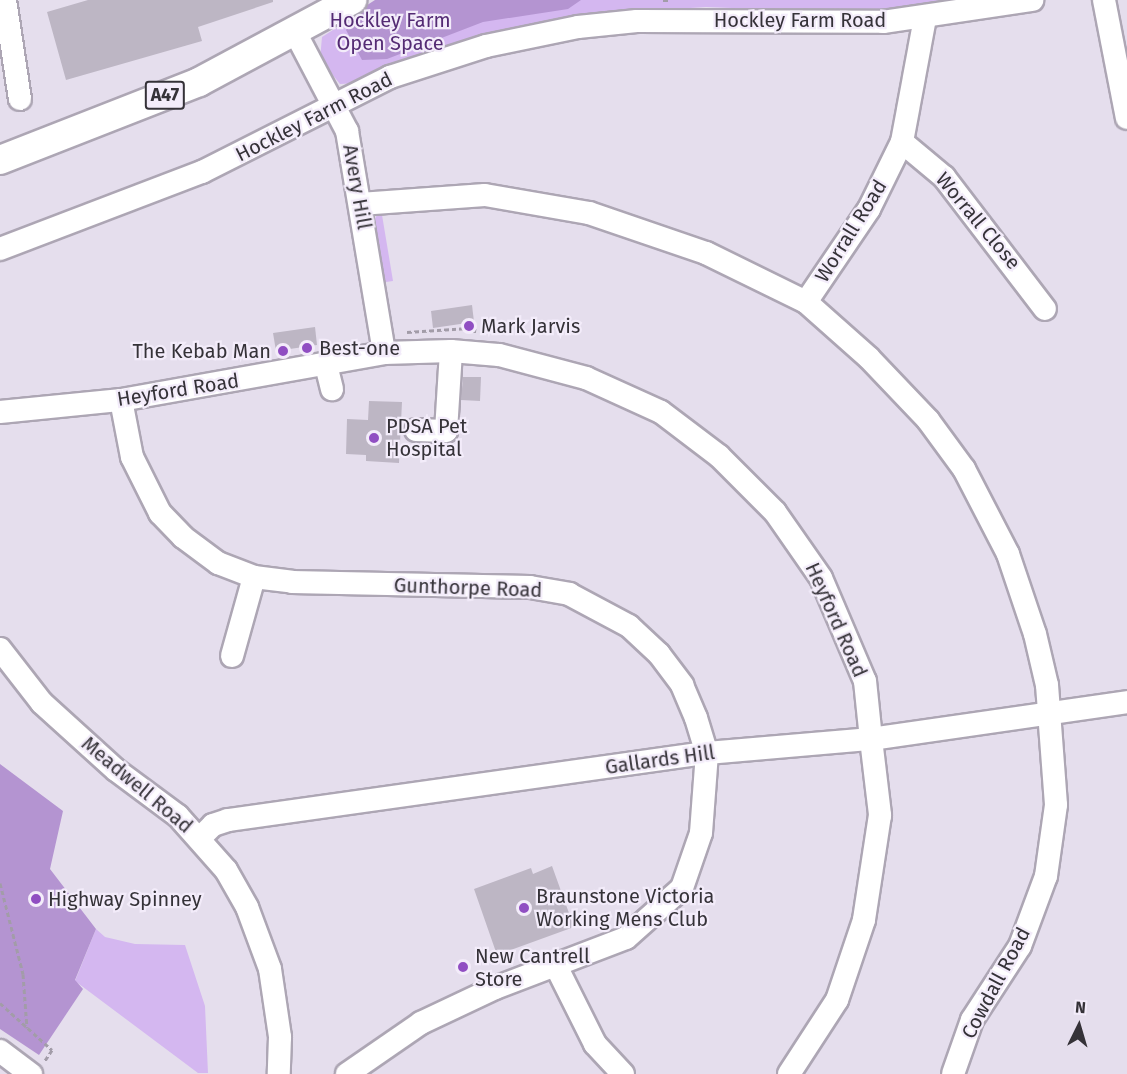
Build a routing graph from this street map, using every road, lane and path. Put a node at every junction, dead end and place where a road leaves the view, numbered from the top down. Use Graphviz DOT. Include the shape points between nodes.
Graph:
graph roads {
  1 [pos="5,0"];
  2 [pos="352,0"];
  3 [pos="663,0"];
  4 [pos="670,0"];
  5 [pos="1032,0"];
  6 [pos="1104,0"];
  7 [pos="925,18"];
  8 [pos="295,32"];
  9 [pos="20,99"];
  10 [pos="335,105"];
  11 [pos="1127,118"];
  12 [pos="902,142"];
  13 [pos="0,160"];
  14 [pos="360,204"];
  15 [pos="0,249"];
  16 [pos="806,302"];
  17 [pos="1045,309"];
  18 [pos="451,351"];
  19 [pos="384,353"];
  20 [pos="326,364"];
  21 [pos="332,389"];
  22 [pos="121,400"];
  23 [pos="0,412"];
  24 [pos="416,430"];
  25 [pos="254,577"];
  26 [pos="0,649"];
  27 [pos="232,656"];
  28 [pos="1127,702"];
  29 [pos="1049,714"];
  30 [pos="871,739"];
  31 [pos="706,753"];
  32 [pos="200,837"];
  33 [pos="0,883"];
  34 [pos="556,966"];
  35 [pos="0,1003"];
  36 [pos="27,1028"];
  37 [pos="52,1050"];
  38 [pos="0,1051"];
  39 [pos="32,1074"];
  40 [pos="279,1074"];
  41 [pos="347,1074"];
  42 [pos="622,1074"];
  43 [pos="789,1074"];
  44 [pos="953,1074"];
  1 -- 9 [label="street"];
  2 -- 8 [label="main road, A47"];
  3 -- 4 [label="path"];
  5 -- 7 [label="street, Hockley Farm Road"];
  6 -- 11 [label="street"];
  7 -- 10 [label="street, Hockley Farm Road" via="833,23 681,19 578,27 434,59"];
  7 -- 12 [label="street, Worrall Road"];
  8 -- 10 [label="street, Avery Hill"];
  8 -- 13 [label="main road, A47" via="199,82"];
  10 -- 14 [label="street, Avery Hill" via="347,131"];
  10 -- 15 [label="street, Hockley Farm Road" via="202,172"];
  12 -- 16 [label="street, Worrall Road" via="869,209"];
  12 -- 17 [label="street, Worrall Close" via="944,177"];
  14 -- 16 [label="street, Cowdall Road" via="484,195 589,213 706,253"];
  14 -- 19 [label="street, Avery Hill"];
  16 -- 29 [label="street, Cowdall Road" via="877,365 928,420 964,469 1008,554 1035,634"];
  18 -- 19 [label="street, Heyford Road"];
  18 -- 24 [label="street" via="447,431"];
  18 -- 30 [label="street, Heyford Road" via="499,355 586,378 661,412 719,456 775,512 821,579 865,681"];
  19 -- 20 [label="street, Heyford Road"];
  20 -- 21 [label="street"];
  20 -- 22 [label="street, Heyford Road"];
  22 -- 23 [label="street, Heyford Road"];
  22 -- 25 [label="street, Gunthorpe Road" via="132,457 160,513 183,537 218,563"];
  25 -- 27 [label="street"];
  25 -- 31 [label="street, Gunthorpe Road" via="530,587 569,594 629,626 658,654 682,685"];
  26 -- 32 [label="street, Meadwell Road" via="42,703"];
  28 -- 29 [label="street, Gallards Hill"];
  29 -- 30 [label="street, Gallards Hill"];
  29 -- 44 [label="street, Cowdall Road" via="1056,805 1046,876 1020,946 972,1020"];
  30 -- 31 [label="street, Gallards Hill"];
  30 -- 43 [label="street, Heyford Road" via="880,815 864,920 837,1000"];
  31 -- 32 [label="street, Gallards Hill" via="228,820 213,825"];
  31 -- 34 [label="street" via="701,832 682,888 626,938"];
  32 -- 40 [label="street, Meadwell Road" via="226,870 259,937 276,1000"];
  33 -- 36 [label="path" via="23,974"];
  34 -- 41 [label="street" via="495,988 422,1023"];
  34 -- 42 [label="street" via="595,1044"];
  35 -- 36 [label="path"];
  36 -- 37 [label="path"];
  38 -- 39 [label="street"];
}
